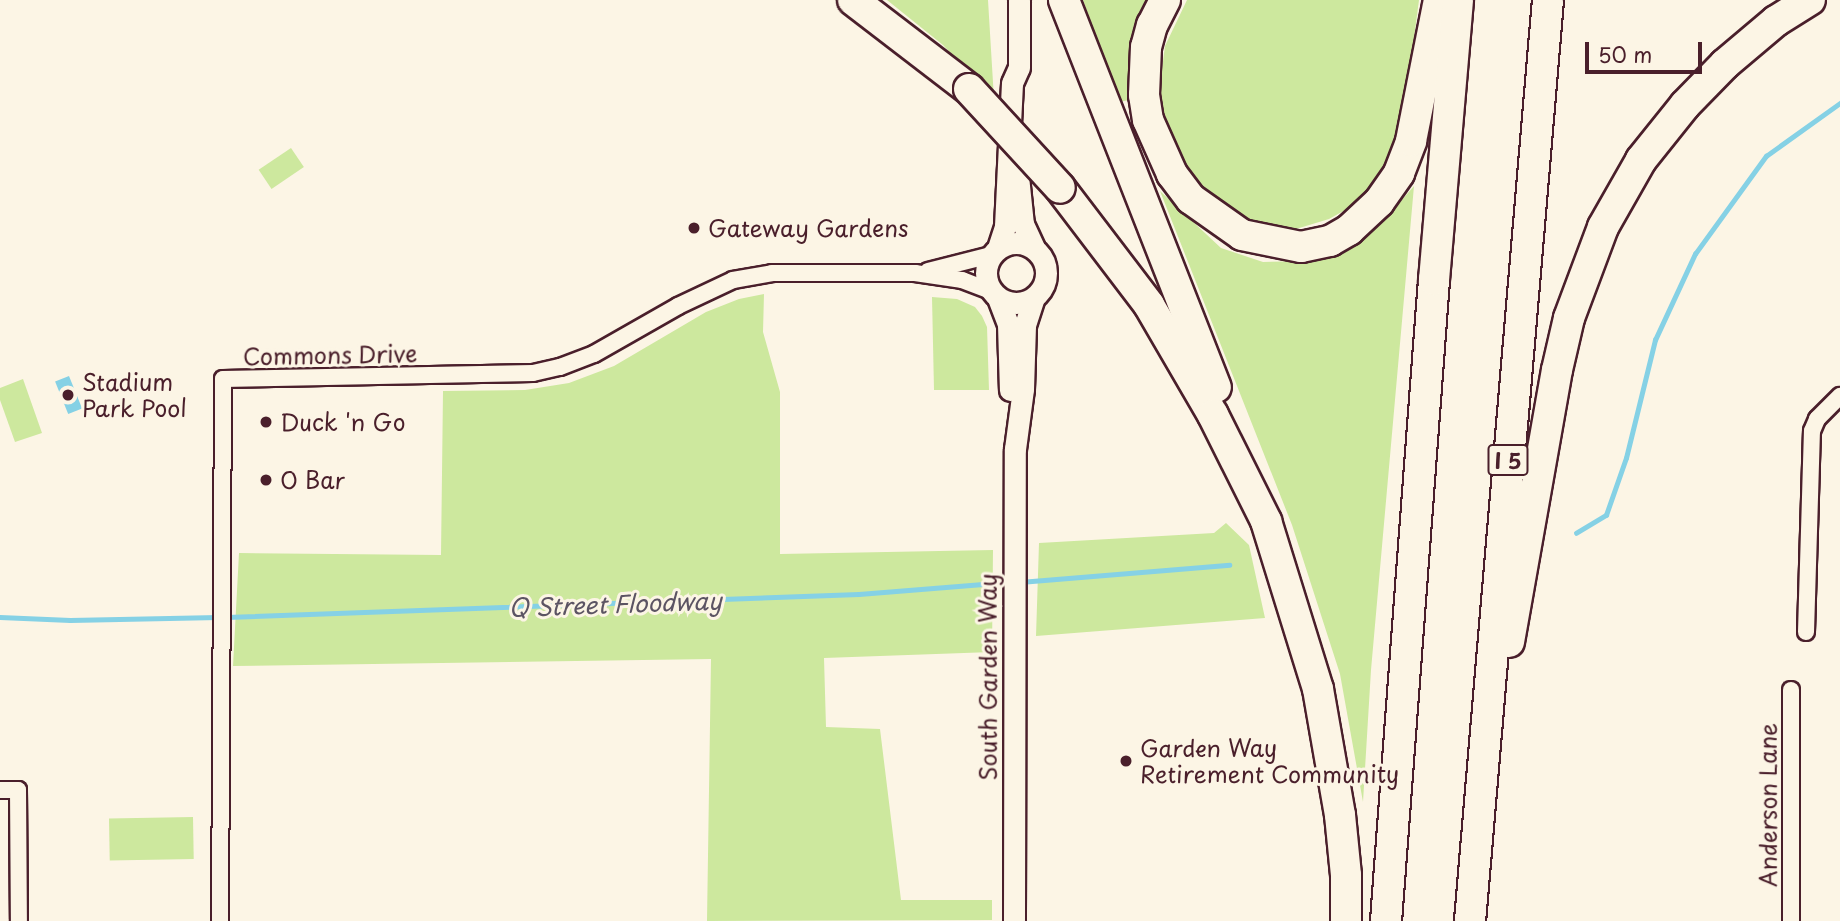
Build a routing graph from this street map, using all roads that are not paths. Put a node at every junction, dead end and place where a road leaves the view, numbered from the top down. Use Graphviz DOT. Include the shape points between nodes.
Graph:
graph roads {
  1 [pos="853,0"];
  2 [pos="1006,0"];
  3 [pos="1019,0"];
  4 [pos="1064,0"];
  5 [pos="1165,0"];
  6 [pos="1439,0"];
  7 [pos="1458,0"];
  8 [pos="1548,0"];
  9 [pos="1810,0"];
  10 [pos="1012,83"];
  11 [pos="1012,122"];
  12 [pos="1034,248"];
  13 [pos="995,251"];
  14 [pos="915,273"];
  15 [pos="994,294"];
  16 [pos="1034,298"];
  17 [pos="1840,396"];
  18 [pos="1015,434"];
  19 [pos="1266,521"];
  20 [pos="1807,632"];
  21 [pos="1791,690"];
  22 [pos="1481,787"];
  23 [pos="0,790"];
  24 [pos="19,921"];
  25 [pos="220,921"];
  26 [pos="1014,921"];
  27 [pos="1346,921"];
  28 [pos="1386,921"];
  29 [pos="1470,921"];
  30 [pos="1791,921"];
  1 -- 19 [label="highway, bridge" via="969,89 1060,188 1149,305 1213,415"];
  2 -- 10 [label="street, South Garden Way" via="1005,68"];
  3 -- 10 [label="street, South Garden Way" via="1019,67"];
  4 -- 19 [label="highway"];
  5 -- 6 [label="highway" via="1146,47 1144,95 1152,129 1172,174 1191,199 1242,235 1301,247 1330,241 1349,230 1379,202 1399,173 1411,141"];
  7 -- 28 [label="highway"];
  8 -- 22 [label="highway, I 5"];
  9 -- 22 [label="highway" via="1725,64 1685,105 1642,160 1603,227 1556,370"];
  10 -- 11 [label="street, South Garden Way"];
  11 -- 12 [label="street" via="1023,224"];
  11 -- 13 [label="street, South Garden Way" via="1004,226"];
  12 -- 13 [label="street" via="1016,242"];
  12 -- 16 [label="street, South Garden Way" via="1046,273"];
  13 -- 14 [label="street, Commons Drive"];
  13 -- 15 [label="street, South Garden Way" via="985,273"];
  14 -- 15 [label="street, Commons Drive" via="962,280"];
  14 -- 25 [label="street, Commons Drive" via="772,273 733,280 594,354 533,373 223,379"];
  15 -- 16 [label="street" via="1016,304"];
  15 -- 18 [label="street, South Garden Way" via="1007,324"];
  16 -- 18 [label="street, South Garden Way" via="1025,325 1023,389"];
  17 -- 20 [label="street" via="1816,419 1812,432"];
  18 -- 26 [label="street, South Garden Way"];
  19 -- 27 [label="highway" via="1318,689 1340,815"];
  21 -- 30 [label="street, Anderson Lane"];
  22 -- 29 [label="highway, I 5"];
  23 -- 24 [label="street" via="18,790"];
}
